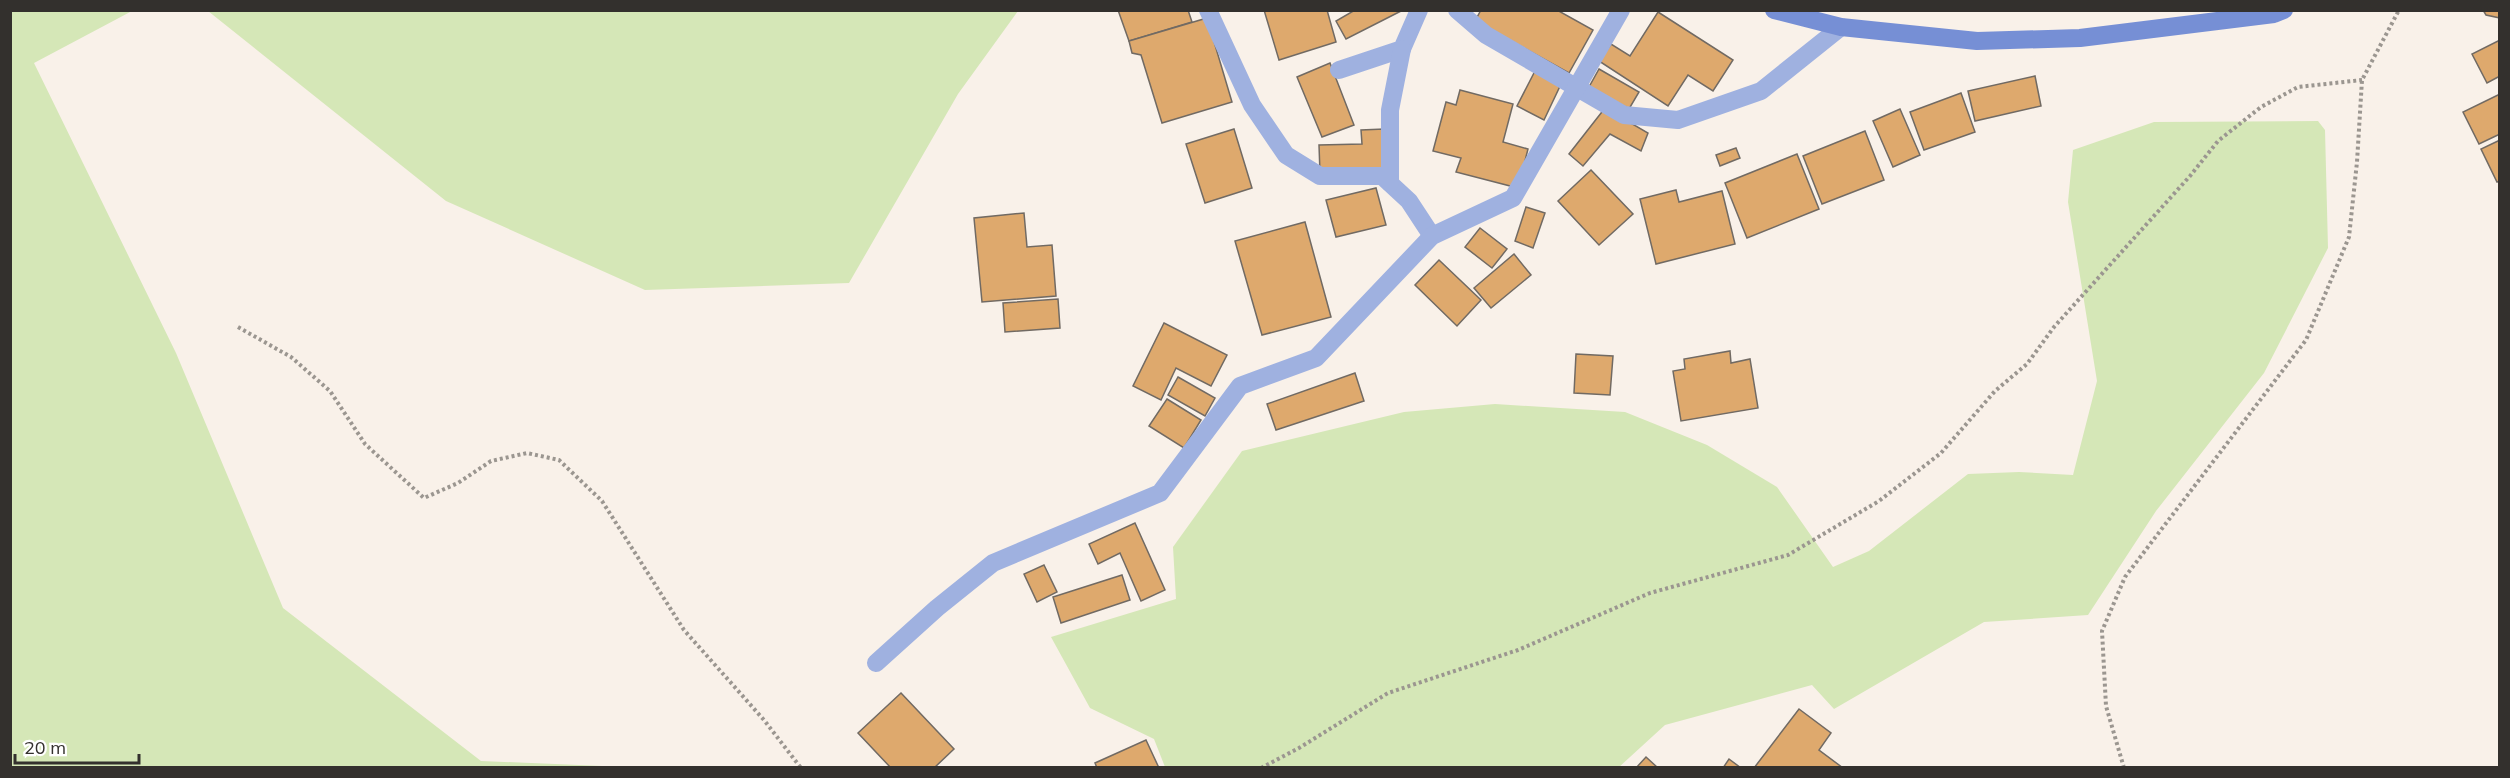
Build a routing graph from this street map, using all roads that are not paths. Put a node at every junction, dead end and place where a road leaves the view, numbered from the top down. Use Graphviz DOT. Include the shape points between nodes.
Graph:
graph roads {
  1 [pos="1208,10"];
  2 [pos="1419,10"];
  3 [pos="1457,10"];
  4 [pos="1621,10"];
  5 [pos="1774,10"];
  6 [pos="2284,10"];
  7 [pos="1841,27"];
  8 [pos="1402,49"];
  9 [pos="1340,70"];
  10 [pos="1578,87"];
  11 [pos="1390,183"];
  12 [pos="1432,237"];
  13 [pos="876,663"];
  1 -- 11 [label="street" via="1252,105 1286,155 1320,176 1382,176"];
  2 -- 8 [label="street"];
  3 -- 10 [label="street" via="1486,35"];
  4 -- 10 [label="street"];
  5 -- 7 [label="street"];
  6 -- 7 [label="street" via="2080,38 1977,41"];
  7 -- 10 [label="street" via="1761,91 1678,120 1624,115"];
  8 -- 9 [label="street"];
  8 -- 11 [label="street" via="1390,110"];
  10 -- 12 [label="street" via="1513,198"];
  11 -- 12 [label="street" via="1409,201"];
  12 -- 13 [label="street" via="1316,358 1240,386 1160,493 993,563"];
}
